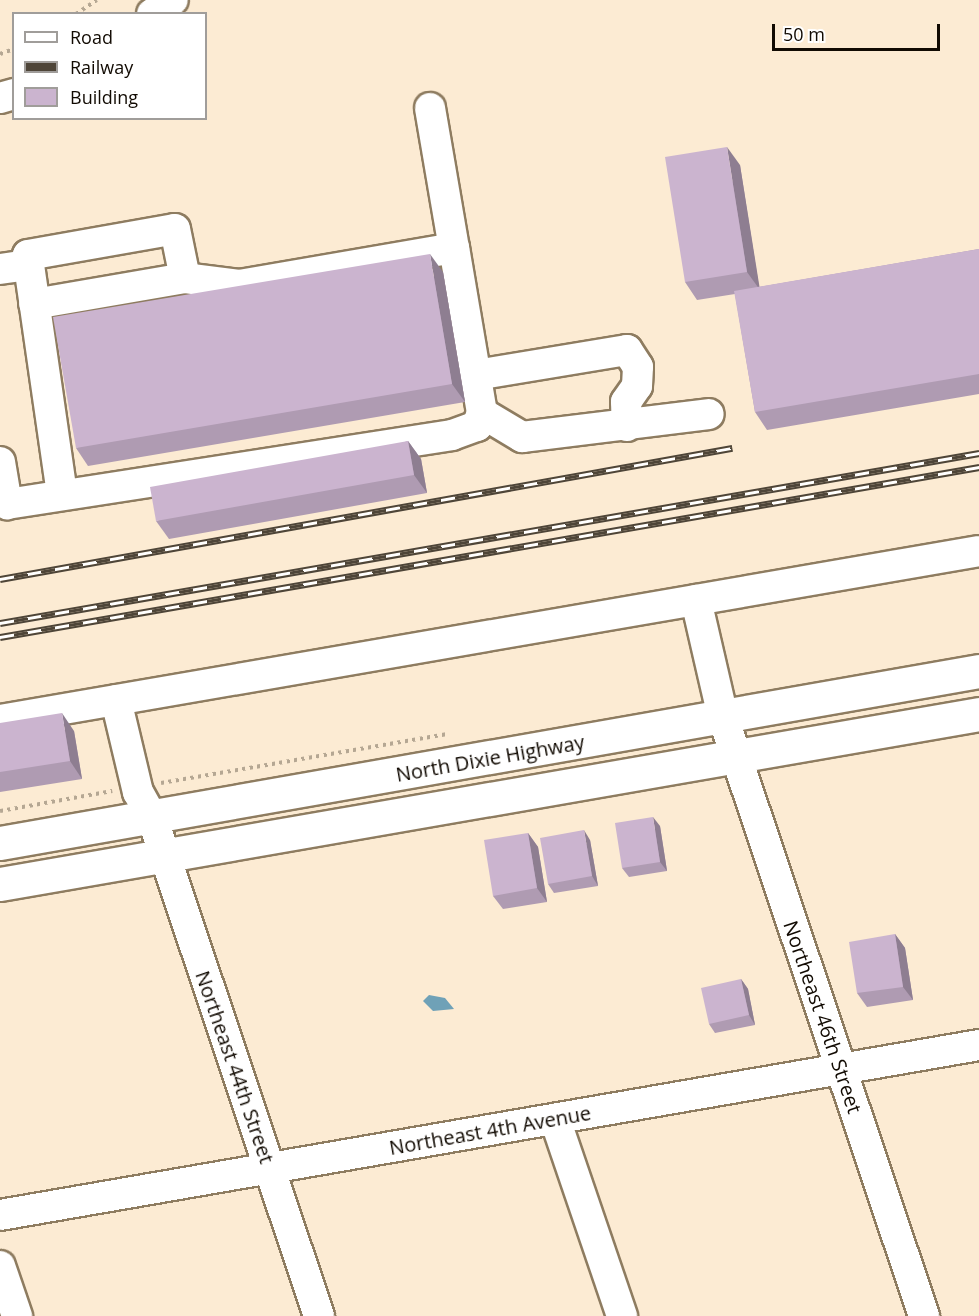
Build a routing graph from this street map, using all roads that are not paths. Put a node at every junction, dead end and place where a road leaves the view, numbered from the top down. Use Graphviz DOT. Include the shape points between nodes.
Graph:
graph roads {
  1 [pos="172,0"];
  2 [pos="155,12"];
  3 [pos="430,108"];
  4 [pos="454,248"];
  5 [pos="14,267"];
  6 [pos="185,278"];
  7 [pos="34,304"];
  8 [pos="476,375"];
  9 [pos="482,412"];
  10 [pos="709,414"];
  11 [pos="627,426"];
  12 [pos="0,462"];
  13 [pos="62,495"];
  14 [pos="979,551"];
  15 [pos="696,600"];
  16 [pos="979,671"];
  17 [pos="116,700"];
  18 [pos="979,714"];
  19 [pos="723,717"];
  20 [pos="0,720"];
  21 [pos="736,756"];
  22 [pos="152,817"];
  23 [pos="0,843"];
  24 [pos="164,856"];
  25 [pos="0,884"];
  26 [pos="979,1045"];
  27 [pos="841,1069"];
  28 [pos="555,1119"];
  29 [pos="270,1168"];
  30 [pos="0,1215"];
  31 [pos="0,1266"];
  32 [pos="17,1316"];
  33 [pos="319,1316"];
  34 [pos="622,1316"];
  35 [pos="924,1316"];
  1 -- 2 [label="street"];
  3 -- 4 [label="street"];
  4 -- 6 [label="street" via="239,285"];
  4 -- 8 [label="street"];
  5 -- 6 [label="street" via="28,255 175,229"];
  5 -- 7 [label="street"];
  6 -- 7 [label="street"];
  7 -- 13 [label="street"];
  8 -- 9 [label="street"];
  8 -- 11 [label="street" via="627,350 639,367 637,386 626,402"];
  9 -- 11 [label="street" via="522,437"];
  9 -- 13 [label="street" via="477,426 452,435"];
  10 -- 11 [label="street"];
  12 -- 13 [label="street" via="7,504"];
  14 -- 15 [label="street"];
  15 -- 17 [label="street"];
  15 -- 19 [label="street, Northeast 46th Street"];
  16 -- 19 [label="main road, North Dixie Highway"];
  17 -- 20 [label="street"];
  17 -- 22 [label="street, Northeast 44th Street" via="138,792"];
  18 -- 21 [label="main road, North Dixie Highway"];
  19 -- 21 [label="street, Northeast 46th Street"];
  19 -- 22 [label="main road, North Dixie Highway"];
  21 -- 24 [label="main road, North Dixie Highway"];
  21 -- 27 [label="street, Northeast 46th Street"];
  22 -- 23 [label="main road, North Dixie Highway"];
  22 -- 24 [label="street, Northeast 44th Street"];
  24 -- 25 [label="main road, North Dixie Highway"];
  24 -- 29 [label="street, Northeast 44th Street"];
  26 -- 27 [label="street, Northeast 4th Avenue"];
  27 -- 28 [label="street, Northeast 4th Avenue"];
  27 -- 35 [label="street, Northeast 46th Street"];
  28 -- 29 [label="street, Northeast 4th Avenue"];
  28 -- 34 [label="street"];
  29 -- 30 [label="street, Northeast 4th Avenue"];
  29 -- 33 [label="street, Northeast 44th Street"];
  31 -- 32 [label="street"];
}
